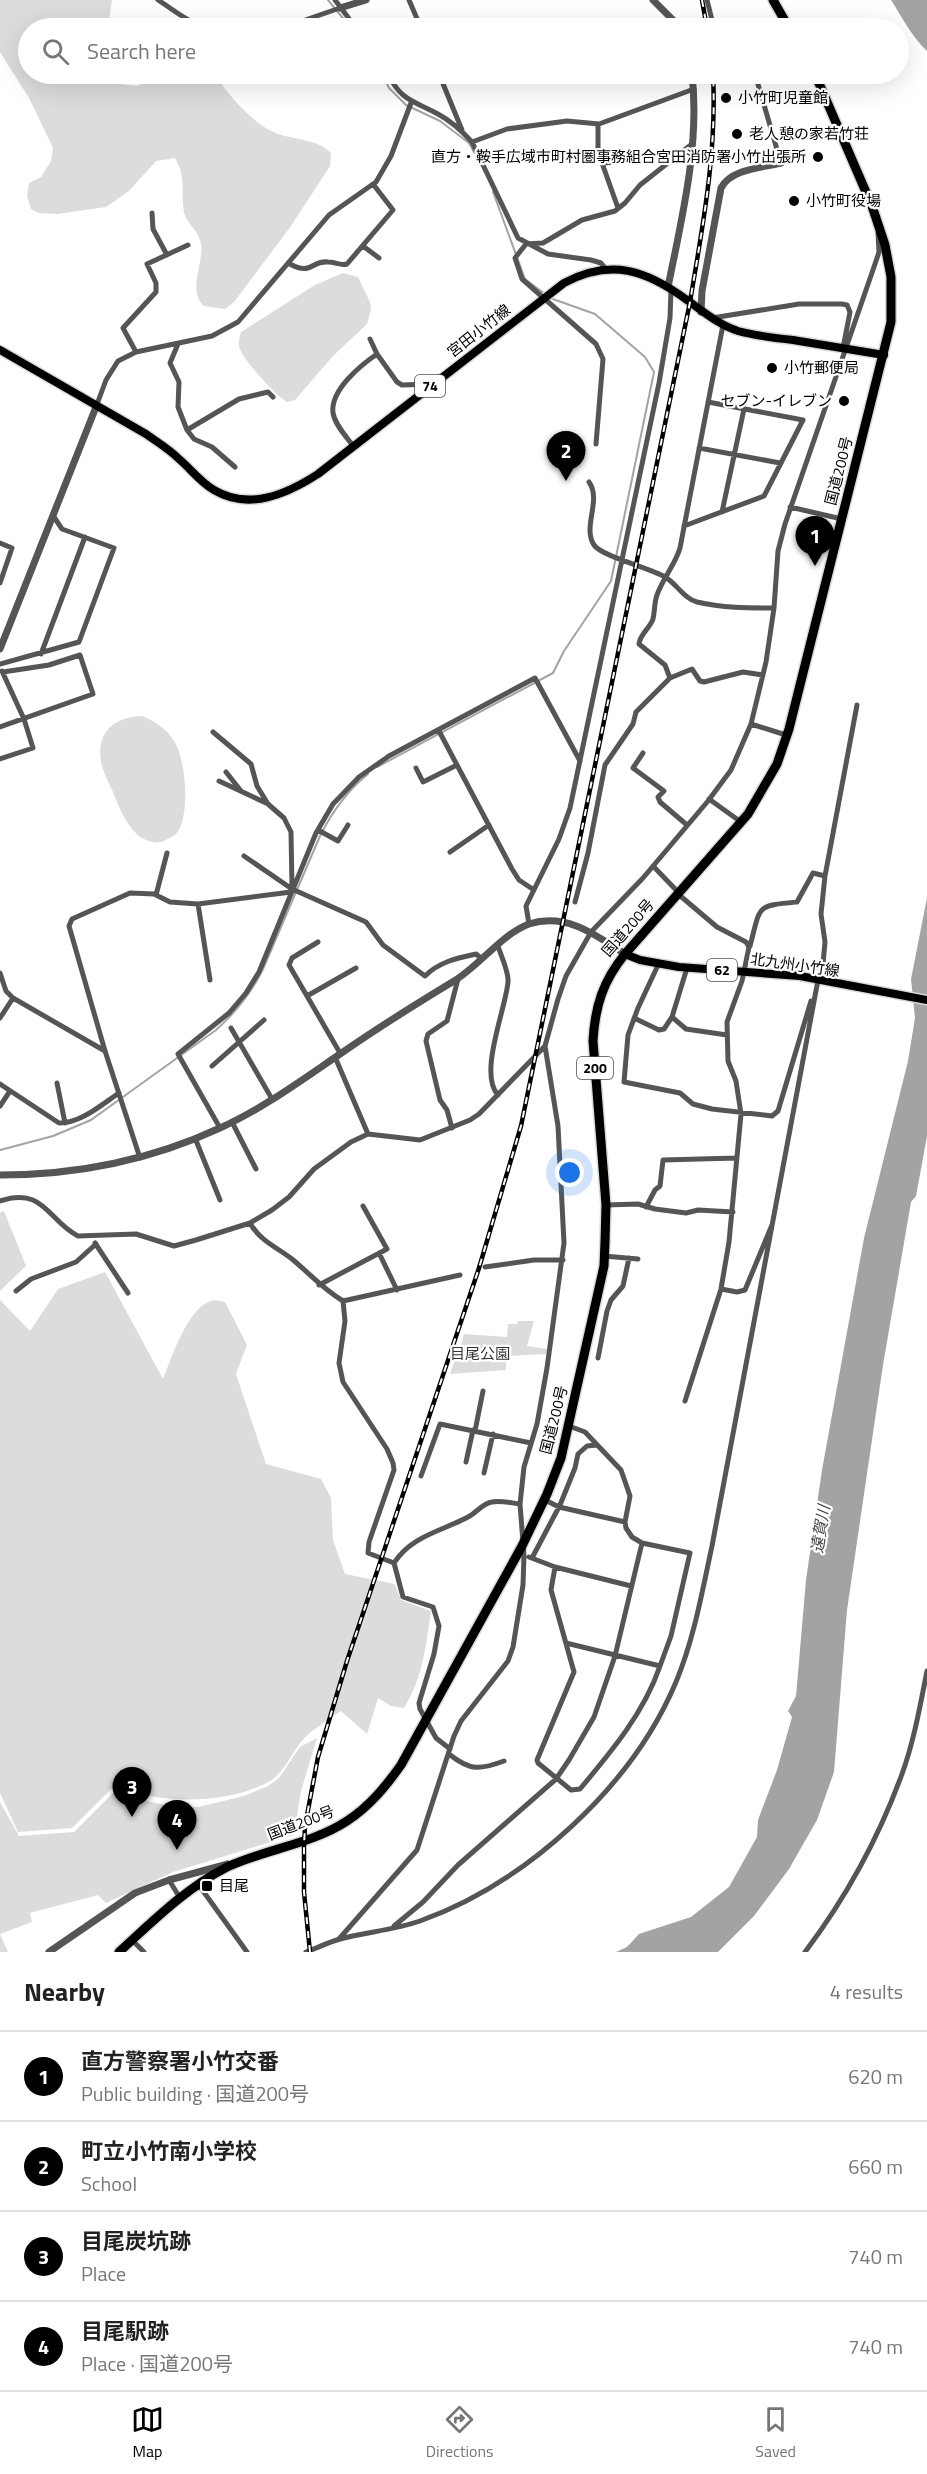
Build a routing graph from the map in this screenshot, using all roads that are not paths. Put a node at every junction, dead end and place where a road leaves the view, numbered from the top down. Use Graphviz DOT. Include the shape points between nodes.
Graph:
graph roads {
  1 [pos="158,0"];
  2 [pos="335,0"];
  3 [pos="366,0"];
  4 [pos="409,0"];
  5 [pos="653,0"];
  6 [pos="707,0"];
  7 [pos="773,0"];
  8 [pos="340,8"];
  9 [pos="182,18"];
  10 [pos="311,18"];
  11 [pos="348,18"];
  12 [pos="417,18"];
  13 [pos="671,18"];
  14 [pos="712,18"];
  15 [pos="783,18"];
  16 [pos="393,84"];
  17 [pos="443,84"];
  18 [pos="693,84"];
  19 [pos="758,84"];
  20 [pos="819,84"];
  21 [pos="694,89"];
  22 [pos="411,103"];
  23 [pos="598,124"];
  24 [pos="463,132"];
  25 [pos="472,142"];
  26 [pos="693,144"];
  27 [pos="621,161"];
  28 [pos="603,163"];
  29 [pos="781,163"];
  30 [pos="373,184"];
  31 [pos="618,208"];
  32 [pos="152,213"];
  33 [pos="878,222"];
  34 [pos="526,244"];
  35 [pos="188,245"];
  36 [pos="363,246"];
  37 [pos="167,255"];
  38 [pos="379,258"];
  39 [pos="288,263"];
  40 [pos="606,269"];
  41 [pos="670,288"];
  42 [pos="543,299"];
  43 [pos="701,312"];
  44 [pos="712,318"];
  45 [pos="723,325"];
  46 [pos="370,339"];
  47 [pos="178,344"];
  48 [pos="844,348"];
  49 [pos="0,350"];
  50 [pos="136,352"];
  51 [pos="377,354"];
  52 [pos="884,355"];
  53 [pos="433,384"];
  54 [pos="273,397"];
  55 [pos="708,402"];
  56 [pos="96,407"];
  57 [pos="744,409"];
  58 [pos="187,430"];
  59 [pos="596,444"];
  60 [pos="353,446"];
  61 [pos="699,448"];
  62 [pos="734,455"];
  63 [pos="780,463"];
  64 [pos="236,466"];
  65 [pos="589,482"];
  66 [pos="790,507"];
  67 [pos="722,512"];
  68 [pos="54,517"];
  69 [pos="842,519"];
  70 [pos="684,526"];
  71 [pos="85,537"];
  72 [pos="0,543"];
  73 [pos="623,559"];
  74 [pos="665,577"];
  75 [pos="0,583"];
  76 [pos="774,608"];
  77 [pos="0,649"];
  78 [pos="41,654"];
  79 [pos="0,664"];
  80 [pos="2,671"];
  81 [pos="763,675"];
  82 [pos="670,678"];
  83 [pos="857,705"];
  84 [pos="24,719"];
  85 [pos="751,724"];
  86 [pos="0,727"];
  87 [pos="439,731"];
  88 [pos="213,732"];
  89 [pos="786,735"];
  90 [pos="643,753"];
  91 [pos="0,759"];
  92 [pos="580,761"];
  93 [pos="457,765"];
  94 [pos="416,768"];
  95 [pos="226,772"];
  96 [pos="219,781"];
  97 [pos="242,792"];
  98 [pos="709,799"];
  99 [pos="268,804"];
  100 [pos="741,822"];
  101 [pos="348,825"];
  102 [pos="489,825"];
  103 [pos="687,825"];
  104 [pos="318,830"];
  105 [pos="450,852"];
  106 [pos="167,853"];
  107 [pos="244,856"];
  108 [pos="653,866"];
  109 [pos="825,876"];
  110 [pos="292,890"];
  111 [pos="534,891"];
  112 [pos="678,894"];
  113 [pos="156,895"];
  114 [pos="575,902"];
  115 [pos="198,904"];
  116 [pos="529,924"];
  117 [pos="591,932"];
  118 [pos="318,942"];
  119 [pos="498,946"];
  120 [pos="750,947"];
  121 [pos="625,954"];
  122 [pos="482,959"];
  123 [pos="659,963"];
  124 [pos="356,968"];
  125 [pos="687,968"];
  126 [pos="744,971"];
  127 [pos="0,973"];
  128 [pos="458,979"];
  129 [pos="210,980"];
  130 [pos="819,982"];
  131 [pos="3,992"];
  132 [pos="307,996"];
  133 [pos="13,998"];
  134 [pos="927,1000"];
  135 [pos="672,1017"];
  136 [pos="0,1018"];
  137 [pos="634,1018"];
  138 [pos="264,1020"];
  139 [pos="231,1028"];
  140 [pos="728,1035"];
  141 [pos="239,1043"];
  142 [pos="546,1046"];
  143 [pos="105,1051"];
  144 [pos="337,1055"];
  145 [pos="212,1066"];
  146 [pos="57,1083"];
  147 [pos="0,1084"];
  148 [pos="10,1091"];
  149 [pos="119,1093"];
  150 [pos="498,1095"];
  151 [pos="272,1099"];
  152 [pos="0,1106"];
  153 [pos="741,1114"];
  154 [pos="232,1122"];
  155 [pos="65,1123"];
  156 [pos="220,1128"];
  157 [pos="452,1128"];
  158 [pos="368,1134"];
  159 [pos="195,1138"];
  160 [pos="140,1158"];
  161 [pos="737,1158"];
  162 [pos="256,1169"];
  163 [pos="0,1175"];
  164 [pos="220,1200"];
  165 [pos="0,1201"];
  166 [pos="606,1205"];
  167 [pos="363,1206"];
  168 [pos="646,1207"];
  169 [pos="733,1212"];
  170 [pos="774,1221"];
  171 [pos="250,1223"];
  172 [pos="90,1237"];
  173 [pos="96,1244"];
  174 [pos="380,1253"];
  175 [pos="604,1256"];
  176 [pos="628,1258"];
  177 [pos="638,1259"];
  178 [pos="563,1260"];
  179 [pos="485,1267"];
  180 [pos="460,1275"];
  181 [pos="319,1285"];
  182 [pos="722,1289"];
  183 [pos="398,1290"];
  184 [pos="16,1291"];
  185 [pos="128,1293"];
  186 [pos="343,1301"];
  187 [pos="598,1358"];
  188 [pos="483,1391"];
  189 [pos="686,1401"];
  190 [pos="569,1425"];
  191 [pos="474,1430"];
  192 [pos="493,1434"];
  193 [pos="531,1443"];
  194 [pos="597,1444"];
  195 [pos="466,1462"];
  196 [pos="484,1473"];
  197 [pos="421,1476"];
  198 [pos="544,1500"];
  199 [pos="520,1504"];
  200 [pos="559,1507"];
  201 [pos="625,1522"];
  202 [pos="642,1543"];
  203 [pos="523,1551"];
  204 [pos="532,1558"];
  205 [pos="394,1563"];
  206 [pos="555,1567"];
  207 [pos="631,1586"];
  208 [pos="566,1643"];
  209 [pos="615,1656"];
  210 [pos="660,1666"];
  211 [pos="927,1671"];
  212 [pos="425,1721"];
  213 [pos="449,1751"];
  214 [pos="504,1761"];
  215 [pos="556,1779"];
  216 [pos="248,1858"];
  217 [pos="169,1880"];
  218 [pos="198,1884"];
  219 [pos="180,1898"];
  220 [pos="392,1928"];
  221 [pos="339,1939"];
  222 [pos="132,1940"];
  223 [pos="49,1952"];
  224 [pos="119,1952"];
  225 [pos="144,1952"];
  226 [pos="248,1952"];
  227 [pos="306,1952"];
  228 [pos="805,1952"];
  1 -- 9 [label="street"];
  2 -- 8 [label="street"];
  3 -- 8 [label="street"];
  4 -- 12 [label="street"];
  5 -- 13 [label="street"];
  6 -- 14 [label="street"];
  7 -- 15 [label="highway"];
  8 -- 10 [label="street"];
  8 -- 11 [label="street"];
  16 -- 22 [label="street"];
  17 -- 24 [label="street"];
  18 -- 21 [label="street"];
  19 -- 29 [label="street"];
  20 -- 33 [label="highway, 国道200号 / 200"];
  21 -- 23 [label="street"];
  21 -- 26 [label="street"];
  22 -- 24 [label="street" via="438,114"];
  22 -- 30 [label="street" via="384,171"];
  23 -- 25 [label="street" via="567,121 507,129"];
  23 -- 28 [label="street" via="598,157"];
  24 -- 25 [label="street"];
  25 -- 34 [label="street" via="514,233"];
  26 -- 31 [label="street" via="640,185"];
  26 -- 41 [label="street"];
  27 -- 28 [label="street"];
  28 -- 31 [label="street"];
  29 -- 43 [label="street" via="735,174 724,182"];
  30 -- 36 [label="street" via="393,210"];
  30 -- 39 [label="street" via="334,210"];
  31 -- 34 [label="street" via="582,220 543,243"];
  32 -- 37 [label="street" via="153,230"];
  33 -- 48 [label="street" via="879,252"];
  33 -- 52 [label="highway, 国道200号 / 200" via="892,286 891,322"];
  34 -- 40 [label="street" via="548,254 601,263"];
  34 -- 42 [label="street" via="515,258 522,279"];
  35 -- 37 [label="street"];
  36 -- 38 [label="street"];
  36 -- 39 [label="street" via="343,265 326,261 304,269"];
  37 -- 50 [label="street" via="147,264 156,292 123,328"];
  39 -- 47 [label="street" via="237,322 212,336"];
  40 -- 41 [label="main road, 宮田小竹線 / 74" via="637,273"];
  40 -- 42 [label="main road, 宮田小竹線 / 74" via="583,273"];
  41 -- 43 [label="main road, 宮田小竹線 / 74"];
  41 -- 73 [label="street" via="670,318"];
  42 -- 53 [label="main road, 宮田小竹線 / 74"];
  42 -- 59 [label="street" via="596,344 603,359"];
  43 -- 44 [label="main road, 宮田小竹線 / 74"];
  44 -- 45 [label="main road, 宮田小竹線 / 74"];
  44 -- 48 [label="street" via="799,304 842,304 850,312"];
  45 -- 48 [label="main road, 宮田小竹線 / 74" via="747,333"];
  45 -- 55 [label="street"];
  46 -- 51 [label="street"];
  47 -- 50 [label="street"];
  47 -- 58 [label="street" via="170,363 179,381 178,407"];
  48 -- 52 [label="main road, 宮田小竹線 / 74"];
  48 -- 66 [label="street"];
  49 -- 56 [label="main road, 宮田小竹線 / 74"];
  50 -- 56 [label="street" via="112,368"];
  51 -- 53 [label="street" via="402,385"];
  51 -- 60 [label="street" via="346,381 333,406 337,422"];
  52 -- 69 [label="highway, 国道200号 / 200"];
  53 -- 60 [label="main road, 宮田小竹線 / 74"];
  54 -- 58 [label="street" via="268,392 239,399"];
  55 -- 57 [label="street"];
  55 -- 61 [label="street"];
  56 -- 60 [label="main road, 宮田小竹線 / 74" via="165,447 215,490 245,499 292,490"];
  56 -- 68 [label="street"];
  57 -- 62 [label="street"];
  57 -- 63 [label="street" via="803,420"];
  58 -- 64 [label="street" via="194,439 212,447"];
  61 -- 62 [label="street"];
  61 -- 70 [label="street"];
  62 -- 63 [label="street"];
  62 -- 67 [label="street"];
  63 -- 67 [label="street" via="761,498"];
  65 -- 73 [label="street" via="593,487 594,545"];
  66 -- 69 [label="street"];
  66 -- 76 [label="street" via="778,551"];
  67 -- 70 [label="street"];
  68 -- 71 [label="street" via="62,529"];
  68 -- 77 [label="street"];
  69 -- 89 [label="highway, 国道200号 / 200"];
  70 -- 74 [label="street" via="676,562"];
  71 -- 78 [label="street"];
  71 -- 78 [label="street" via="114,548 79,642"];
  72 -- 75 [label="street" via="12,548"];
  73 -- 74 [label="street"];
  73 -- 92 [label="street"];
  74 -- 76 [label="street" via="693,601 721,607"];
  74 -- 82 [label="street" via="656,597 653,618 639,644 665,665"];
  76 -- 81 [label="street"];
  78 -- 79 [label="street"];
  80 -- 84 [label="street"];
  80 -- 84 [label="street" via="49,665 80,654 93,694"];
  81 -- 82 [label="street" via="743,672 704,682 699,681 693,669"];
  81 -- 85 [label="street"];
  82 -- 114 [label="street" via="636,712 633,724 605,765"];
  83 -- 109 [label="street"];
  84 -- 86 [label="street"];
  84 -- 91 [label="street" via="33,748"];
  85 -- 89 [label="street"];
  85 -- 98 [label="street" via="731,770"];
  87 -- 92 [label="street" via="535,678"];
  87 -- 93 [label="street"];
  87 -- 104 [label="street" via="389,756 359,777 333,804"];
  88 -- 99 [label="street" via="251,764 257,786"];
  89 -- 100 [label="highway, 国道200号 / 200" via="772,773"];
  90 -- 103 [label="street" via="633,768 664,790 658,797 660,802"];
  92 -- 111 [label="street" via="566,821"];
  93 -- 94 [label="street" via="423,782"];
  93 -- 102 [label="street"];
  95 -- 97 [label="street"];
  96 -- 97 [label="street"];
  97 -- 99 [label="street"];
  98 -- 100 [label="street"];
  98 -- 103 [label="street"];
  99 -- 110 [label="street" via="284,818 291,832"];
  100 -- 112 [label="highway, 国道200号 / 200"];
  101 -- 104 [label="street" via="338,840"];
  102 -- 105 [label="street"];
  102 -- 111 [label="street" via="519,880"];
  103 -- 108 [label="street"];
  104 -- 110 [label="street"];
  106 -- 113 [label="street"];
  107 -- 110 [label="street"];
  108 -- 112 [label="street"];
  108 -- 117 [label="street"];
  109 -- 120 [label="street" via="813,873 797,902 771,904 762,910"];
  109 -- 130 [label="street" via="821,914 825,942"];
  110 -- 115 [label="street"];
  110 -- 122 [label="street" via="366,922 383,945 425,976 438,965 461,957 476,954"];
  110 -- 156 [label="street" via="259,972 246,993 178,1054"];
  111 -- 116 [label="street" via="526,906"];
  112 -- 120 [label="street" via="717,927"];
  112 -- 121 [label="highway, 国道200号 / 200"];
  113 -- 115 [label="street" via="170,902"];
  113 -- 143 [label="street" via="130,893 72,918 69,926"];
  115 -- 129 [label="street"];
  116 -- 117 [label="street" via="569,922"];
  116 -- 119 [label="street"];
  117 -- 121 [label="street"];
  117 -- 142 [label="street" via="566,976"];
  118 -- 132 [label="street" via="289,962"];
  119 -- 122 [label="street"];
  119 -- 150 [label="street" via="508,980 492,1063 492,1088"];
  120 -- 126 [label="street"];
  121 -- 123 [label="main road, 北九州小竹線 / 62"];
  121 -- 166 [label="highway, 国道200号 / 200" via="611,970 594,1019"];
  122 -- 128 [label="street"];
  123 -- 125 [label="main road, 北九州小竹線 / 62"];
  123 -- 137 [label="street"];
  124 -- 132 [label="street"];
  125 -- 126 [label="main road, 北九州小竹線 / 62"];
  125 -- 135 [label="street"];
  126 -- 130 [label="main road, 北九州小竹線 / 62"];
  126 -- 140 [label="street" via="728,1017"];
  127 -- 131 [label="street"];
  128 -- 144 [label="street"];
  128 -- 157 [label="street" via="447,1021 426,1036 440,1100"];
  130 -- 134 [label="main road, 北九州小竹線 / 62"];
  130 -- 153 [label="street" via="780,1108 772,1116"];
  130 -- 170 [label="street"];
  131 -- 133 [label="street"];
  132 -- 144 [label="street"];
  133 -- 136 [label="street"];
  133 -- 143 [label="street"];
  135 -- 137 [label="street" via="659,1030"];
  135 -- 140 [label="street" via="691,1031"];
  137 -- 153 [label="street" via="628,1035 624,1082 680,1094 693,1104"];
  138 -- 141 [label="street"];
  139 -- 141 [label="street"];
  140 -- 153 [label="street" via="728,1061 736,1081"];
  141 -- 145 [label="street"];
  141 -- 151 [label="street"];
  142 -- 150 [label="street"];
  142 -- 178 [label="street" via="558,1126"];
  143 -- 149 [label="street"];
  144 -- 151 [label="street"];
  144 -- 158 [label="street"];
  146 -- 155 [label="street"];
  147 -- 148 [label="street"];
  148 -- 152 [label="street"];
  148 -- 155 [label="street" via="59,1123"];
  149 -- 155 [label="street" via="86,1115"];
  149 -- 160 [label="street"];
  150 -- 157 [label="street" via="475,1118"];
  151 -- 154 [label="street"];
  153 -- 161 [label="street"];
  154 -- 156 [label="street"];
  154 -- 162 [label="street"];
  156 -- 159 [label="street"];
  157 -- 158 [label="street" via="420,1140"];
  158 -- 171 [label="street" via="314,1169 278,1207"];
  159 -- 160 [label="street"];
  159 -- 164 [label="street"];
  160 -- 163 [label="street" via="96,1167"];
  161 -- 168 [label="street" via="663,1160 660,1186"];
  161 -- 169 [label="street"];
  165 -- 172 [label="street" via="14,1198 37,1202 72,1233"];
  166 -- 168 [label="street"];
  166 -- 175 [label="highway, 国道200号 / 200"];
  167 -- 174 [label="street" via="387,1249"];
  168 -- 169 [label="street" via="686,1214 698,1210"];
  169 -- 182 [label="street"];
  170 -- 182 [label="street" via="745,1290"];
  170 -- 220 [label="street" via="693,1633 663,1709 618,1776 551,1846 473,1896 419,1922"];
  171 -- 172 [label="street" via="174,1246 136,1234"];
  171 -- 181 [label="street" via="261,1238 301,1266"];
  172 -- 173 [label="street"];
  173 -- 184 [label="street" via="76,1262 31,1278"];
  173 -- 185 [label="street"];
  174 -- 181 [label="street"];
  174 -- 183 [label="street"];
  175 -- 176 [label="street"];
  175 -- 190 [label="highway, 国道200号 / 200"];
  176 -- 177 [label="street"];
  176 -- 187 [label="street" via="623,1286 607,1311"];
  178 -- 179 [label="street"];
  178 -- 193 [label="street"];
  180 -- 183 [label="street"];
  181 -- 186 [label="street"];
  182 -- 189 [label="street"];
  183 -- 186 [label="street"];
  186 -- 205 [label="street" via="345,1321 339,1373 387,1449 394,1470 368,1554"];
  188 -- 191 [label="street"];
  190 -- 194 [label="street" via="585,1432"];
  190 -- 198 [label="highway, 国道200号 / 200"];
  191 -- 192 [label="street"];
  191 -- 195 [label="street"];
  191 -- 197 [label="street" via="440,1424"];
  192 -- 193 [label="street"];
  192 -- 196 [label="street"];
  193 -- 199 [label="street"];
  194 -- 200 [label="street" via="578,1454"];
  194 -- 201 [label="street" via="621,1470 629,1491"];
  198 -- 200 [label="street"];
  198 -- 203 [label="highway, 国道200号 / 200"];
  199 -- 203 [label="street"];
  199 -- 205 [label="street" via="487,1504 409,1546"];
  200 -- 201 [label="street"];
  200 -- 204 [label="street"];
  201 -- 202 [label="street" via="632,1537"];
  202 -- 207 [label="street"];
  202 -- 210 [label="street" via="690,1552 671,1636"];
  203 -- 204 [label="street"];
  203 -- 212 [label="highway, 国道200号 / 200"];
  203 -- 213 [label="street" via="523,1585 508,1661 461,1721"];
  204 -- 206 [label="street"];
  205 -- 212 [label="street" via="403,1597 433,1607 438,1618 434,1654 419,1703"];
  206 -- 207 [label="street"];
  206 -- 208 [label="street" via="551,1590"];
  207 -- 209 [label="street"];
  208 -- 209 [label="street"];
  208 -- 215 [label="street" via="574,1672 537,1760"];
  209 -- 210 [label="street"];
  209 -- 215 [label="street" via="594,1716"];
  210 -- 215 [label="street" via="637,1713 580,1789 571,1790"];
  211 -- 228 [label="street" via="902,1773 881,1826"];
  212 -- 213 [label="street"];
  212 -- 216 [label="highway, 国道200号 / 200" via="401,1765 361,1811 321,1834"];
  213 -- 214 [label="street" via="458,1762 475,1768"];
  213 -- 221 [label="street" via="417,1850"];
  215 -- 220 [label="street"];
  216 -- 217 [label="street"];
  216 -- 218 [label="highway, 国道200号 / 200"];
  217 -- 219 [label="street"];
  217 -- 223 [label="street" via="118,1903"];
  218 -- 219 [label="highway, 国道200号 / 200"];
  218 -- 226 [label="street"];
  219 -- 222 [label="highway, 国道200号 / 200"];
  220 -- 221 [label="street"];
  221 -- 227 [label="street"];
  222 -- 224 [label="highway, 国道200号 / 200"];
  222 -- 225 [label="street"];
}
